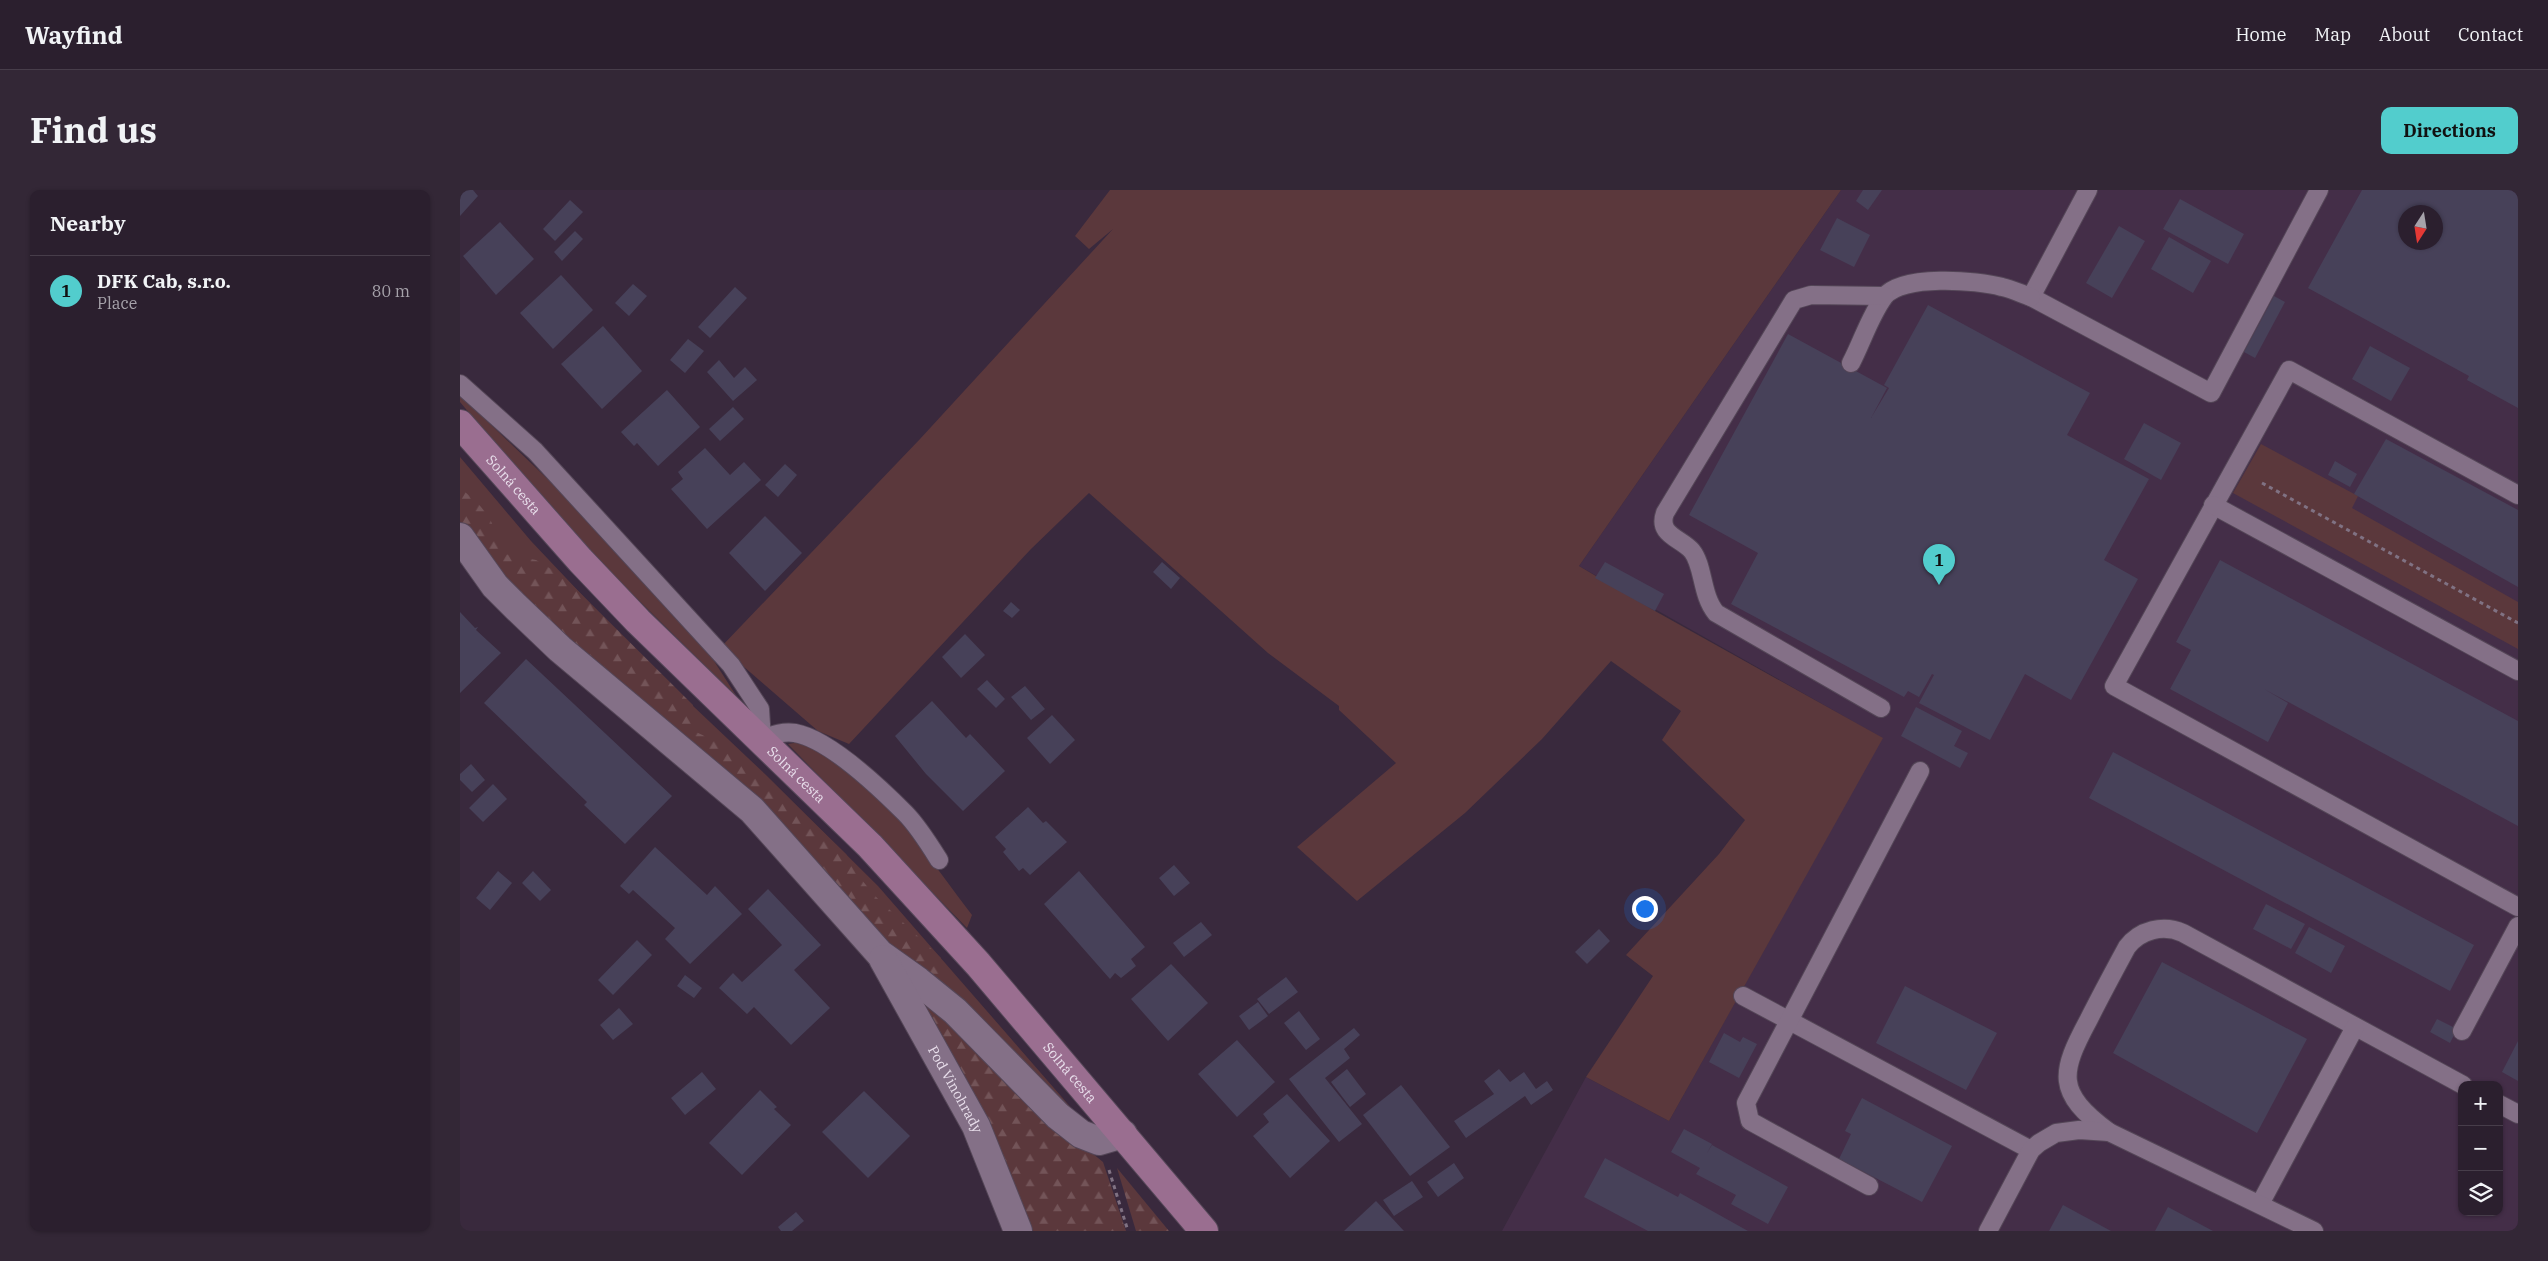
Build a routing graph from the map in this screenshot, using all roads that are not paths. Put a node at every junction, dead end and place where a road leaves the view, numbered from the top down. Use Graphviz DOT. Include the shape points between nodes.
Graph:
graph roads {
  1 [pos="2088,190"];
  2 [pos="2319,190"];
  3 [pos="1884,296"];
  4 [pos="2031,297"];
  5 [pos="1851,363"];
  6 [pos="460,384"];
  7 [pos="460,424"];
  8 [pos="2518,495"];
  9 [pos="2213,505"];
  10 [pos="460,537"];
  11 [pos="2518,671"];
  12 [pos="1882,708"];
  13 [pos="762,739"];
  14 [pos="1920,771"];
  15 [pos="940,860"];
  16 [pos="2518,906"];
  17 [pos="2518,926"];
  18 [pos="880,954"];
  19 [pos="1743,996"];
  20 [pos="1789,1021"];
  21 [pos="2355,1027"];
  22 [pos="2462,1031"];
  23 [pos="2458,1082"];
  24 [pos="2503,1106"];
  25 [pos="2518,1114"];
  26 [pos="2109,1132"];
  27 [pos="1111,1137"];
  28 [pos="2031,1150"];
  29 [pos="1869,1186"];
  30 [pos="2260,1204"];
  31 [pos="1018,1231"];
  32 [pos="1204,1231"];
  33 [pos="1988,1231"];
  34 [pos="2314,1231"];
  1 -- 4 [label="lane"];
  2 -- 4 [label="lane" via="2211,393"];
  3 -- 4 [label="lane" via="1896,288 1913,284 1949,281 2002,287"];
  3 -- 5 [label="lane"];
  3 -- 12 [label="lane" via="1811,295 1794,300 1665,513 1662,523 1667,533 1692,552 1716,614"];
  6 -- 13 [label="lane" via="535,451 732,665 760,709"];
  7 -- 13 [label="street, Solná cesta" via="537,513 632,614"];
  8 -- 9 [label="lane" via="2289,370"];
  9 -- 11 [label="lane"];
  9 -- 16 [label="lane" via="2114,686"];
  10 -- 18 [label="street, Solná cesta" via="495,586 522,613 752,810"];
  13 -- 15 [label="lane" via="785,732 796,733 826,746 907,814"];
  13 -- 27 [label="street, Solná cesta" via="870,846 966,950"];
  14 -- 20 [label="lane"];
  17 -- 22 [label="lane"];
  18 -- 27 [label="street, Solná cesta" via="955,1011 1058,1116 1081,1134"];
  18 -- 31 [label="street, Pod Vinohrady" via="976,1126"];
  19 -- 20 [label="lane"];
  20 -- 28 [label="lane"];
  20 -- 29 [label="lane" via="1746,1103 1750,1121"];
  21 -- 23 [label="lane"];
  21 -- 26 [label="lane" via="2176,930 2154,930 2141,935 2127,947 2073,1049 2066,1069 2077,1104"];
  21 -- 30 [label="lane"];
  24 -- 25 [label="lane"];
  26 -- 28 [label="lane" via="2056,1133"];
  26 -- 30 [label="lane"];
  27 -- 32 [label="street, Solná cesta"];
  28 -- 33 [label="lane"];
  30 -- 34 [label="lane"];
}
